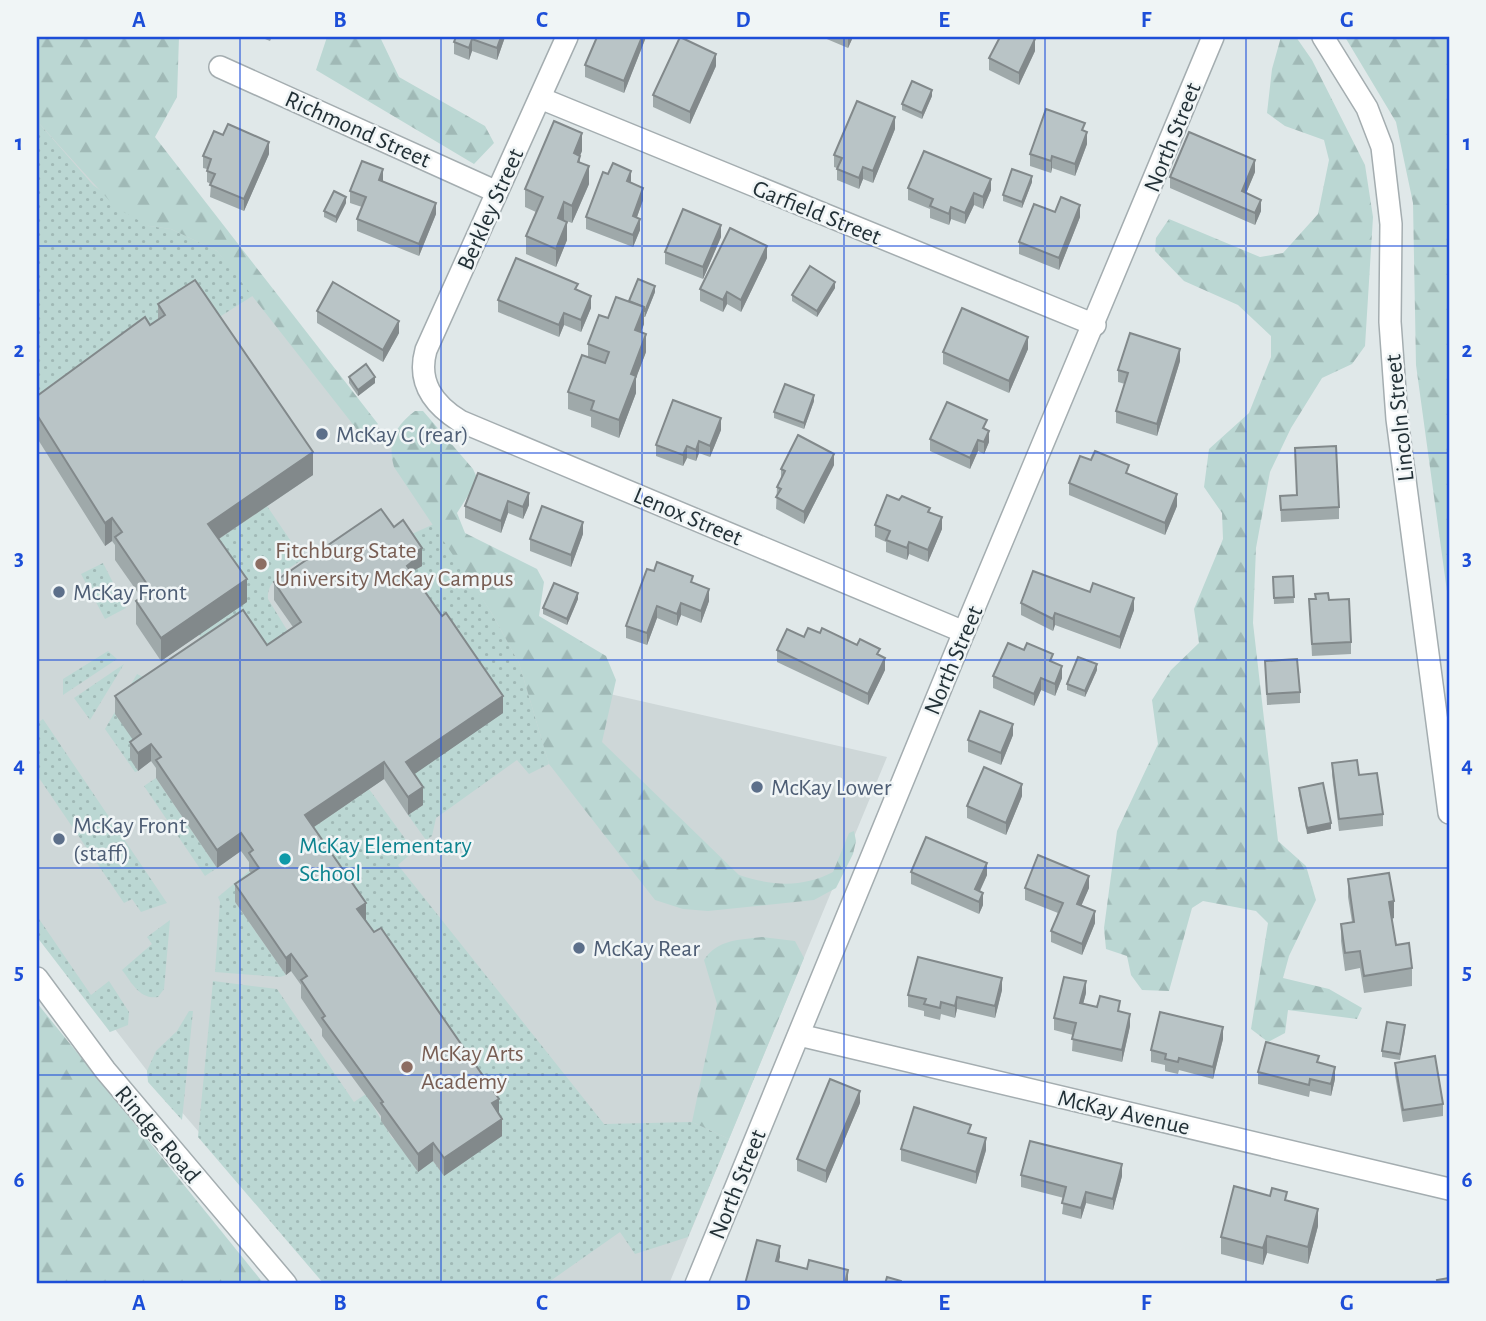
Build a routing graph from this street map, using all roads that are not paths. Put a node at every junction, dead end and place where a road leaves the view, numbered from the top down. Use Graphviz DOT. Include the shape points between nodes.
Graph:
graph roads {
  1 [pos="567,37"];
  2 [pos="1213,37"];
  3 [pos="1323,37"];
  4 [pos="220,67"];
  5 [pos="540,98"];
  6 [pos="497,192"];
  7 [pos="1094,325"];
  8 [pos="425,383"];
  9 [pos="964,632"];
  10 [pos="1449,813"];
  11 [pos="37,978"];
  12 [pos="799,1035"];
  13 [pos="1449,1189"];
  14 [pos="286,1284"];
  15 [pos="696,1284"];
  1 -- 5 [label="street, Berkley Street"];
  2 -- 7 [label="street, North Street"];
  3 -- 10 [label="street, Lincoln Street" via="1367,108 1382,146 1391,224 1390,322 1397,419"];
  4 -- 6 [label="street, Richmond Street"];
  5 -- 6 [label="street, Berkley Street"];
  5 -- 7 [label="street, Garfield Street"];
  6 -- 8 [label="street, Berkley Street" via="426,350 422,366"];
  7 -- 9 [label="street, North Street"];
  8 -- 9 [label="street, Lenox Street" via="438,404 460,421"];
  9 -- 12 [label="street, North Street"];
  11 -- 14 [label="street, Rindge Road" via="123,1092"];
  12 -- 13 [label="street, McKay Avenue"];
  12 -- 15 [label="street, North Street"];
}
